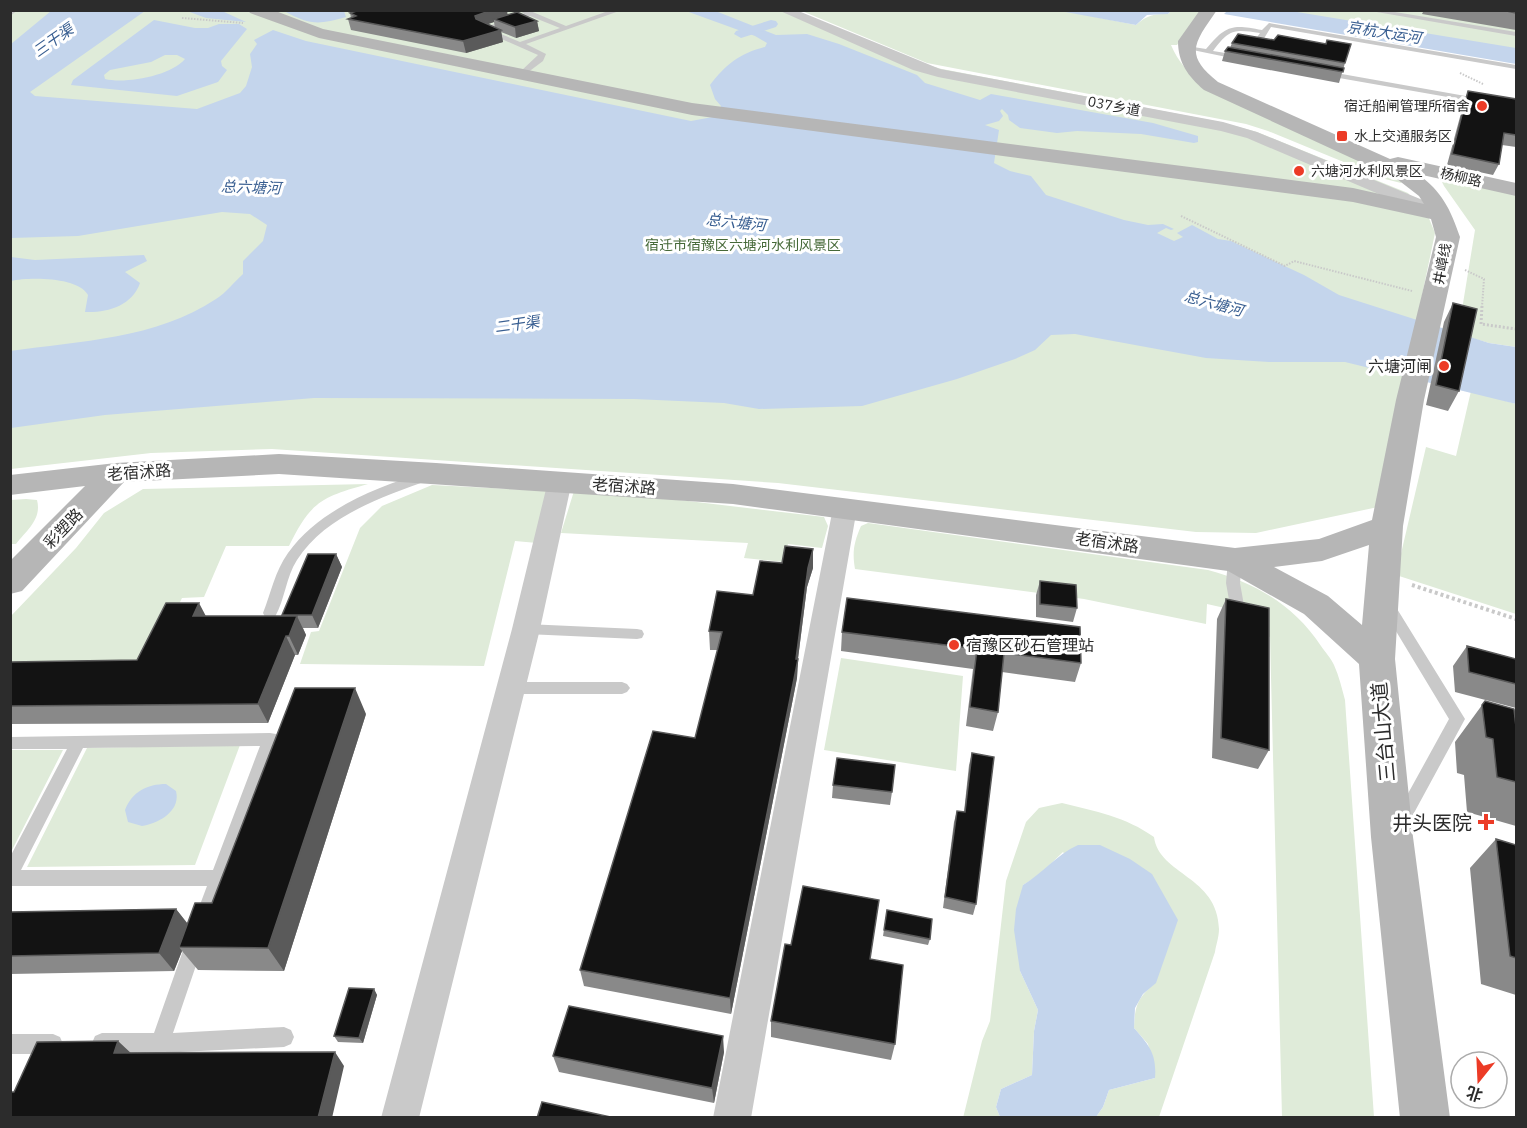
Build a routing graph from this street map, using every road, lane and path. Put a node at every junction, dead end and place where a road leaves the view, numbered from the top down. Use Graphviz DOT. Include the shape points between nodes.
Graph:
graph roads {
  1 [pos="15,10"];
  2 [pos="619,10"];
  3 [pos="784,10"];
  4 [pos="1209,10"];
  5 [pos="1368,10"];
  6 [pos="1426,10"];
  7 [pos="526,12"];
  8 [pos="10,14"];
  9 [pos="265,14"];
  10 [pos="182,18"];
  11 [pos="1424,19"];
  12 [pos="566,28"];
  13 [pos="1264,32"];
  14 [pos="1516,34"];
  15 [pos="1257,43"];
  16 [pos="520,44"];
  17 [pos="1187,48"];
  18 [pos="1208,52"];
  19 [pos="1445,55"];
  20 [pos="1254,60"];
  21 [pos="1516,67"];
  22 [pos="1311,70"];
  23 [pos="523,74"];
  24 [pos="1486,86"];
  25 [pos="1516,107"];
  26 [pos="1370,156"];
  27 [pos="1516,189"];
  28 [pos="1441,214"];
  29 [pos="1181,216"];
  30 [pos="1443,260"];
  31 [pos="1433,306"];
  32 [pos="1516,329"];
  33 [pos="116,473"];
  34 [pos="436,473"];
  35 [pos="560,481"];
  36 [pos="10,485"];
  37 [pos="845,508"];
  38 [pos="1387,526"];
  39 [pos="1234,560"];
  40 [pos="10,582"];
  41 [pos="1383,586"];
  42 [pos="1238,611"];
  43 [pos="270,613"];
  44 [pos="1516,619"];
  45 [pos="526,629"];
  46 [pos="637,634"];
  47 [pos="1377,658"];
  48 [pos="511,688"];
  49 [pos="622,688"];
  50 [pos="1516,716"];
  51 [pos="1457,719"];
  52 [pos="1474,724"];
  53 [pos="1516,726"];
  54 [pos="1500,732"];
  55 [pos="1516,736"];
  56 [pos="78,742"];
  57 [pos="10,743"];
  58 [pos="1392,837"];
  59 [pos="10,876"];
  60 [pos="218,878"];
  61 [pos="284,1037"];
  62 [pos="160,1043"];
  63 [pos="10,1044"];
  64 [pos="400,1118"];
  65 [pos="732,1118"];
  66 [pos="1425,1118"];
  1 -- 8 [label="lane"];
  2 -- 12 [label="lane"];
  3 -- 28 [label="street, 037乡道" via="938,73 1252,135"];
  4 -- 17 [label="main road" via="1187,41"];
  5 -- 11 [label="lane"];
  6 -- 11 [label="lane"];
  7 -- 12 [label="lane"];
  7 -- 16 [label="lane" via="482,29"];
  9 -- 10 [label="path" via="249,24"];
  9 -- 23 [label="main road" via="327,35"];
  11 -- 14 [label="lane"];
  12 -- 16 [label="lane"];
  13 -- 15 [label="lane"];
  13 -- 18 [label="lane" via="1230,28"];
  13 -- 19 [label="lane" via="1269,25"];
  16 -- 23 [label="lane" via="542,54"];
  17 -- 18 [label="lane"];
  17 -- 26 [label="main road, 井嶂线" via="1195,74 1211,86"];
  18 -- 20 [label="lane"];
  19 -- 21 [label="lane"];
  19 -- 24 [label="path" via="1461,74"];
  22 -- 25 [label="lane"];
  23 -- 28 [label="main road" via="692,110 1353,195"];
  26 -- 27 [label="main road, 杨柳路"];
  26 -- 28 [label="main road, 井嶂线" via="1405,174 1428,192"];
  28 -- 30 [label="main road, 井嶂线" via="1448,237"];
  29 -- 31 [label="path" via="1285,266 1294,261"];
  30 -- 31 [label="main road, 井嶂线"];
  30 -- 32 [label="path" via="1484,279 1481,324"];
  31 -- 38 [label="main road, 井嶂线" via="1410,399"];
  33 -- 34 [label="main road, 老宿沭路" via="279,464"];
  33 -- 36 [label="main road, 老宿沭路"];
  33 -- 40 [label="main road, 彩塑路"];
  34 -- 35 [label="main road, 老宿沭路"];
  34 -- 43 [label="lane" via="351,507 312,536 292,557"];
  35 -- 37 [label="main road, 老宿沭路" via="733,494"];
  35 -- 45 [label="street"];
  37 -- 39 [label="main road, 老宿沭路"];
  37 -- 65 [label="street" via="839,604"];
  38 -- 39 [label="main road, 老宿沭路" via="1322,550"];
  38 -- 41 [label="main road, 三台山大道"];
  39 -- 42 [label="lane"];
  39 -- 47 [label="main road, 老宿沭路" via="1316,605"];
  41 -- 44 [label="path"];
  41 -- 47 [label="main road, 三台山大道"];
  41 -- 51 [label="lane"];
  45 -- 46 [label="lane"];
  45 -- 48 [label="street"];
  47 -- 58 [label="main road, 三台山大道"];
  48 -- 49 [label="lane"];
  48 -- 64 [label="street"];
  50 -- 53 [label="lane"];
  51 -- 52 [label="lane"];
  51 -- 58 [label="lane"];
  54 -- 55 [label="lane"];
  56 -- 57 [label="lane"];
  56 -- 59 [label="lane"];
  56 -- 60 [label="lane" via="270,739"];
  58 -- 66 [label="main road, 三台山大道"];
  59 -- 60 [label="lane"];
  60 -- 62 [label="lane"];
  61 -- 62 [label="lane"];
  62 -- 63 [label="lane"];
}
